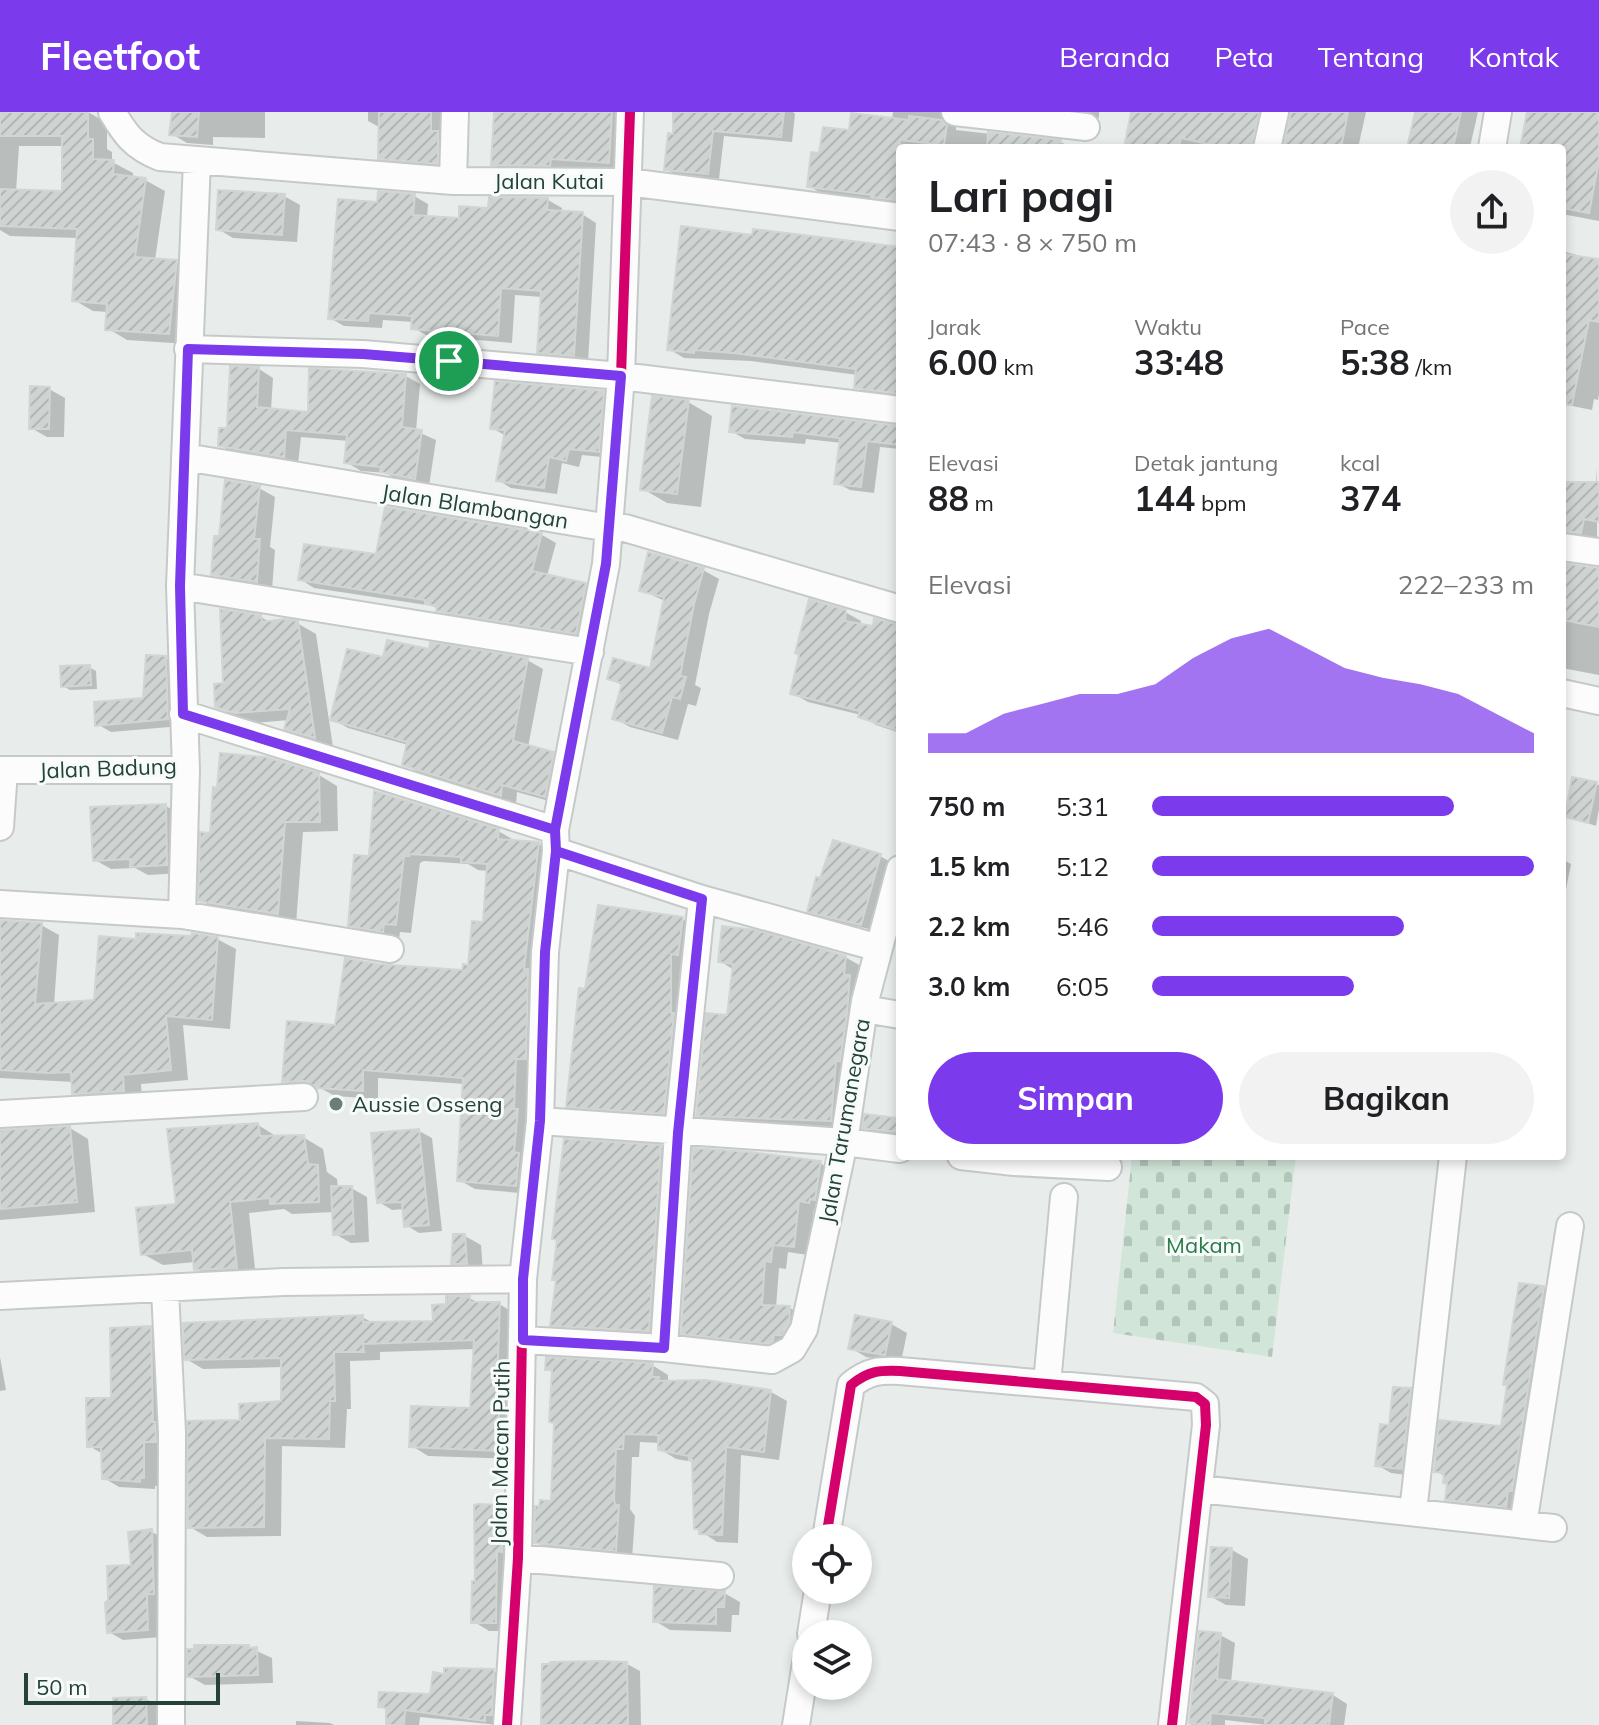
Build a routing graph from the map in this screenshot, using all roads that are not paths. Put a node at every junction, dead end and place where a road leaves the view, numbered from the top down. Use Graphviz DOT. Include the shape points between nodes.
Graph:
graph roads {
  1 [pos="112,112"];
  2 [pos="455,112"];
  3 [pos="630,112"];
  4 [pos="955,112"];
  5 [pos="1275,112"];
  6 [pos="1498,112"];
  7 [pos="1086,129"];
  8 [pos="1268,144"];
  9 [pos="1493,144"];
  10 [pos="197,160"];
  11 [pos="453,181"];
  12 [pos="628,182"];
  13 [pos="896,216"];
  14 [pos="188,349"];
  15 [pos="621,376"];
  16 [pos="896,410"];
  17 [pos="185,457"];
  18 [pos="609,528"];
  19 [pos="1566,548"];
  20 [pos="1599,552"];
  21 [pos="180,586"];
  22 [pos="896,608"];
  23 [pos="590,652"];
  24 [pos="1566,694"];
  25 [pos="1599,701"];
  26 [pos="183,714"];
  27 [pos="2,770"];
  28 [pos="186,770"];
  29 [pos="0,827"];
  30 [pos="556,841"];
  31 [pos="896,884"];
  32 [pos="702,899"];
  33 [pos="0,904"];
  34 [pos="182,915"];
  35 [pos="879,948"];
  36 [pos="390,949"];
  37 [pos="864,1009"];
  38 [pos="896,1014"];
  39 [pos="304,1097"];
  40 [pos="0,1114"];
  41 [pos="540,1121"];
  42 [pos="678,1133"];
  43 [pos="844,1142"];
  44 [pos="896,1148"];
  45 [pos="1027,1160"];
  46 [pos="1453,1160"];
  47 [pos="1108,1167"];
  48 [pos="1064,1197"];
  49 [pos="1570,1226"];
  50 [pos="523,1279"];
  51 [pos="165,1290"];
  52 [pos="0,1296"];
  53 [pos="523,1340"];
  54 [pos="664,1348"];
  55 [pos="1047,1384"];
  56 [pos="1200,1489"];
  57 [pos="1413,1512"];
  58 [pos="828,1524"];
  59 [pos="1523,1525"];
  60 [pos="1553,1528"];
  61 [pos="518,1558"];
  62 [pos="720,1576"];
  63 [pos="800,1700"];
  64 [pos="171,1725"];
  65 [pos="507,1725"];
  66 [pos="796,1725"];
  67 [pos="1172,1725"];
  1 -- 10 [label="street, Jalan Kutai" via="124,134 150,153"];
  2 -- 11 [label="street"];
  3 -- 12 [label="street, Jalan Macan Putih"];
  4 -- 7 [label="street"];
  5 -- 8 [label="street"];
  6 -- 9 [label="street"];
  10 -- 11 [label="street, Jalan Kutai"];
  10 -- 14 [label="street, Jalan Badung"];
  11 -- 12 [label="street, Jalan Kutai"];
  12 -- 13 [label="street, Jalan Kutai"];
  12 -- 15 [label="street, Jalan Macan Putih"];
  14 -- 15 [label="street" via="363,354"];
  14 -- 17 [label="street, Jalan Badung"];
  15 -- 16 [label="street"];
  15 -- 18 [label="street, Jalan Macan Putih"];
  17 -- 18 [label="street, Jalan Blambangan"];
  17 -- 21 [label="street, Jalan Badung"];
  18 -- 22 [label="street, Jalan Blambangan" via="625,528"];
  18 -- 23 [label="street, Jalan Macan Putih"];
  19 -- 20 [label="street"];
  21 -- 23 [label="street"];
  21 -- 26 [label="street, Jalan Badung"];
  23 -- 30 [label="street, Jalan Macan Putih"];
  24 -- 25 [label="street"];
  26 -- 28 [label="street, Jalan Badung"];
  26 -- 30 [label="street"];
  27 -- 28 [label="street, Jalan Badung"];
  27 -- 29 [label="street"];
  28 -- 34 [label="street"];
  30 -- 32 [label="street"];
  30 -- 41 [label="street, Jalan Macan Putih" via="545,952"];
  31 -- 35 [label="street, Jalan Tarumanegara"];
  32 -- 35 [label="street"];
  32 -- 42 [label="street"];
  33 -- 34 [label="street"];
  34 -- 36 [label="street"];
  35 -- 37 [label="street, Jalan Tarumanegara"];
  37 -- 38 [label="street"];
  37 -- 43 [label="street, Jalan Tarumanegara"];
  39 -- 40 [label="street"];
  41 -- 42 [label="street"];
  41 -- 50 [label="street, Jalan Macan Putih"];
  42 -- 43 [label="street"];
  42 -- 54 [label="street"];
  43 -- 44 [label="street"];
  43 -- 54 [label="street, Jalan Tarumanegara" via="804,1329 792,1349 772,1360"];
  45 -- 47 [label="street"];
  46 -- 57 [label="street"];
  48 -- 55 [label="street"];
  49 -- 59 [label="street"];
  50 -- 51 [label="street" via="283,1282"];
  50 -- 53 [label="street, Jalan Macan Putih"];
  51 -- 52 [label="street"];
  51 -- 64 [label="street" via="172,1433"];
  53 -- 54 [label="street"];
  53 -- 61 [label="street, Jalan Macan Putih"];
  55 -- 56 [label="street" via="1196,1397 1205,1404"];
  55 -- 58 [label="street" via="900,1371 864,1374 851,1385"];
  56 -- 57 [label="street"];
  56 -- 67 [label="street"];
  57 -- 59 [label="street"];
  59 -- 60 [label="street"];
  61 -- 62 [label="street"];
  61 -- 65 [label="street, Jalan Macan Putih"];
  63 -- 66 [label="street"];
}
